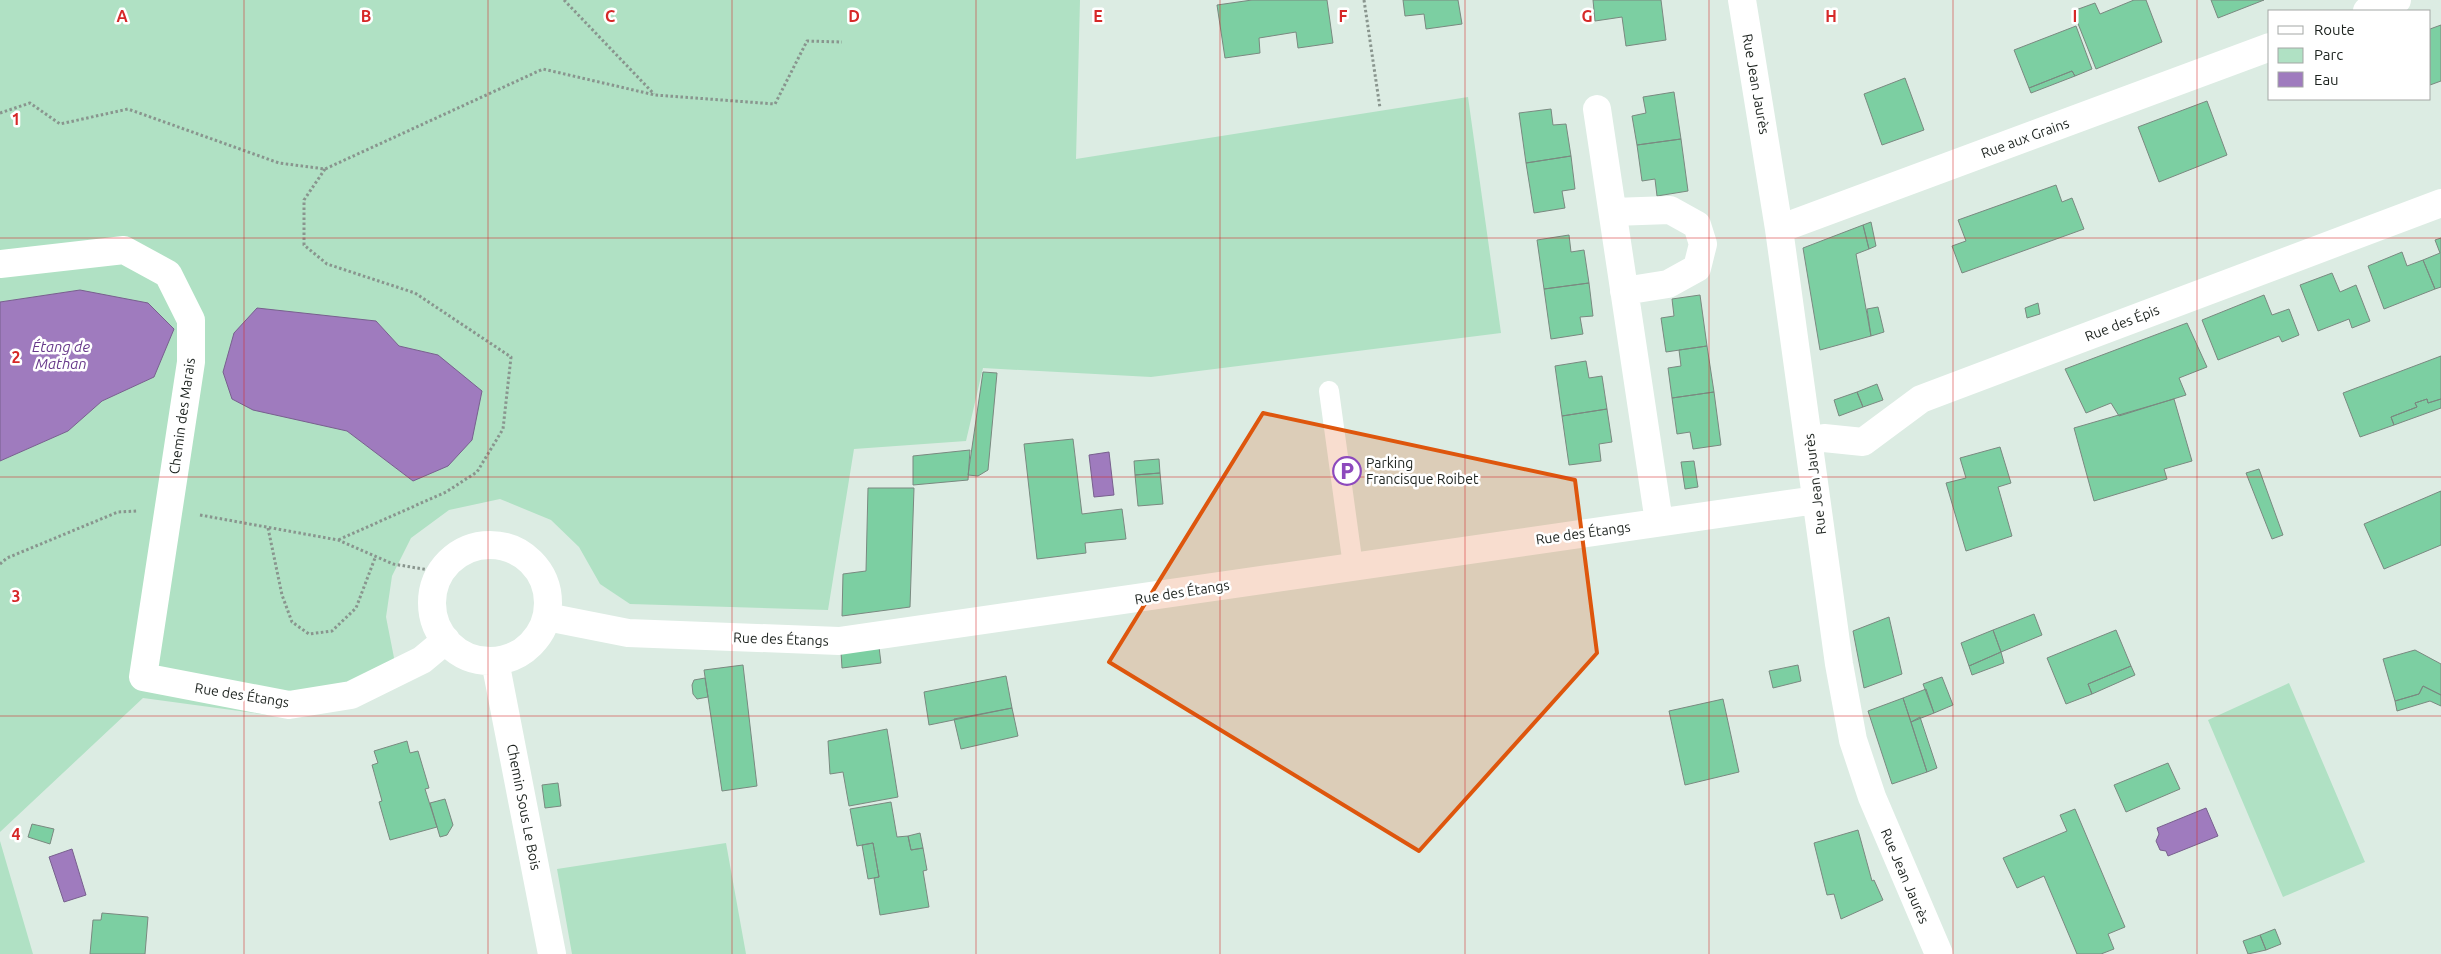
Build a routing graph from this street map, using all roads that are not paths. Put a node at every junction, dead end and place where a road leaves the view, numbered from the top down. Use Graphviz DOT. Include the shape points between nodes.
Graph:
graph roads {
  1 [pos="1742,0"];
  2 [pos="2397,0"];
  3 [pos="2370,10"];
  4 [pos="2268,48"];
  5 [pos="1597,109"];
  6 [pos="2441,203"];
  7 [pos="1613,212"];
  8 [pos="1780,229"];
  9 [pos="0,264"];
  10 [pos="1624,291"];
  11 [pos="1329,391"];
  12 [pos="1810,440"];
  13 [pos="1816,500"];
  14 [pos="1659,522"];
  15 [pos="1353,566"];
  16 [pos="547,617"];
  17 [pos="446,640"];
  18 [pos="494,661"];
  19 [pos="143,677"];
  20 [pos="552,954"];
  21 [pos="1940,954"];
  1 -- 8 [label="street, Rue Jean Jaurès"];
  2 -- 3 [label="street"];
  4 -- 8 [label="street, Rue aux Grains"];
  5 -- 7 [label="street"];
  6 -- 12 [label="street, Rue des Épis" via="1921,399 1862,442 1824,438"];
  7 -- 10 [label="street"];
  7 -- 10 [label="street" via="1670,210 1697,225 1703,244 1697,268 1668,284"];
  8 -- 12 [label="street, Rue Jean Jaurès"];
  9 -- 19 [label="street, Chemin des Marais" via="124,250 168,274 191,320 191,362"];
  10 -- 14 [label="street"];
  11 -- 15 [label="lane"];
  12 -- 13 [label="street, Rue Jean Jaurès"];
  13 -- 14 [label="street, Rue des Étangs"];
  13 -- 21 [label="street, Rue Jean Jaurès" via="1853,740 1872,797"];
  14 -- 15 [label="street, Rue des Étangs"];
  15 -- 16 [label="street, Rue des Étangs" via="839,641 628,633"];
  16 -- 17 [label="street" via="545,581 535,565 513,550 486,545 468,549 453,558 441,572 434,589 432,607 436,625"];
  16 -- 18 [label="street" via="540,634 528,648 512,657"];
  17 -- 18 [label="street" via="460,652 476,659"];
  17 -- 19 [label="street, Rue des Étangs" via="417,663 351,695 289,705"];
  18 -- 20 [label="street, Chemin Sous Le Bois"];
}
